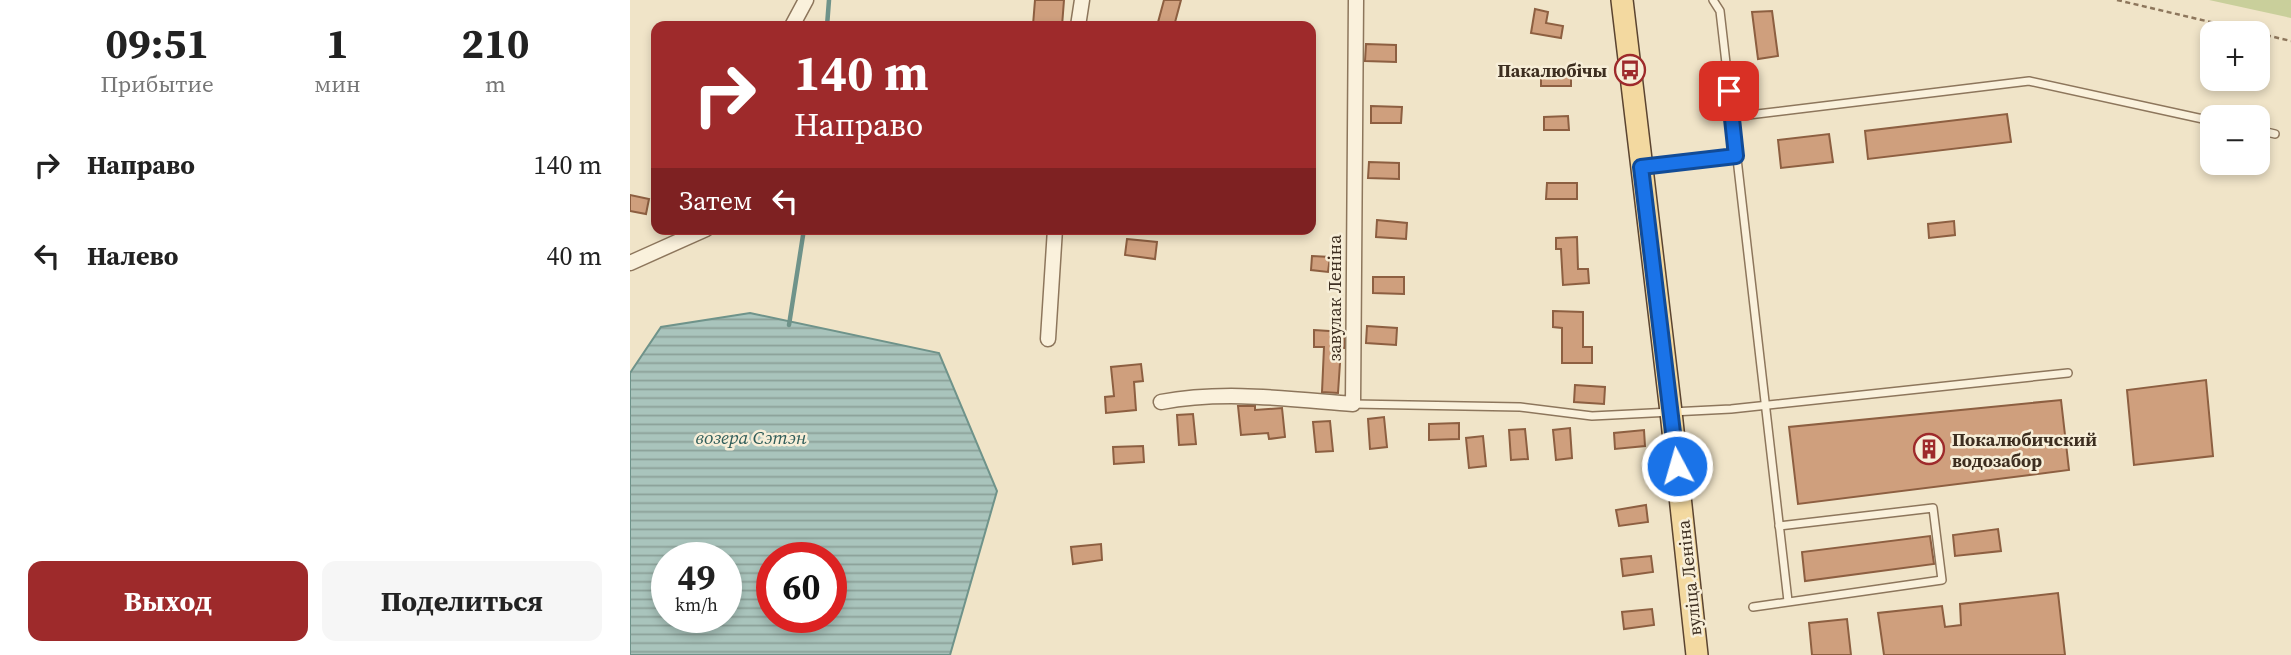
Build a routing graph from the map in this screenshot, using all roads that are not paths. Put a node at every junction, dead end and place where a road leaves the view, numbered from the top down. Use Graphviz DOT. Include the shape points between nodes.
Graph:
graph roads {
  1 [pos="806,0"];
  2 [pos="1082,0"];
  3 [pos="1356,0"];
  4 [pos="1622,0"];
  5 [pos="1713,0"];
  6 [pos="795,21"];
  7 [pos="1079,21"];
  8 [pos="1732,117"];
  9 [pos="2200,118"];
  10 [pos="2270,133"];
  11 [pos="2275,134"];
  12 [pos="1736,156"];
  13 [pos="1641,167"];
  14 [pos="693,235"];
  15 [pos="1055,235"];
  16 [pos="630,263"];
  17 [pos="1048,339"];
  18 [pos="2068,373"];
  19 [pos="1161,402"];
  20 [pos="1353,404"];
  21 [pos="1765,405"];
  22 [pos="1671,412"];
  23 [pos="1779,526"];
  24 [pos="1788,601"];
  25 [pos="1753,607"];
  26 [pos="1697,655"];
  1 -- 6 [label="street"];
  2 -- 7 [label="street"];
  3 -- 20 [label="street, завулак Леніна"];
  4 -- 13 [label="main road, вуліца Леніна"];
  5 -- 8 [label="lane" via="1720,11"];
  8 -- 9 [label="lane" via="2029,81"];
  8 -- 12 [label="lane"];
  10 -- 11 [label="lane"];
  12 -- 13 [label="lane"];
  12 -- 21 [label="lane"];
  13 -- 22 [label="main road, вуліца Леніна"];
  14 -- 16 [label="street"];
  15 -- 17 [label="street"];
  18 -- 21 [label="lane"];
  19 -- 20 [label="street" via="1192,396 1244,396"];
  20 -- 22 [label="lane" via="1520,407 1592,416"];
  21 -- 22 [label="lane"];
  21 -- 23 [label="lane"];
  22 -- 26 [label="main road, вуліца Леніна"];
  23 -- 24 [label="lane"];
  23 -- 24 [label="lane" via="1933,508 1942,580"];
  24 -- 25 [label="lane"];
}
